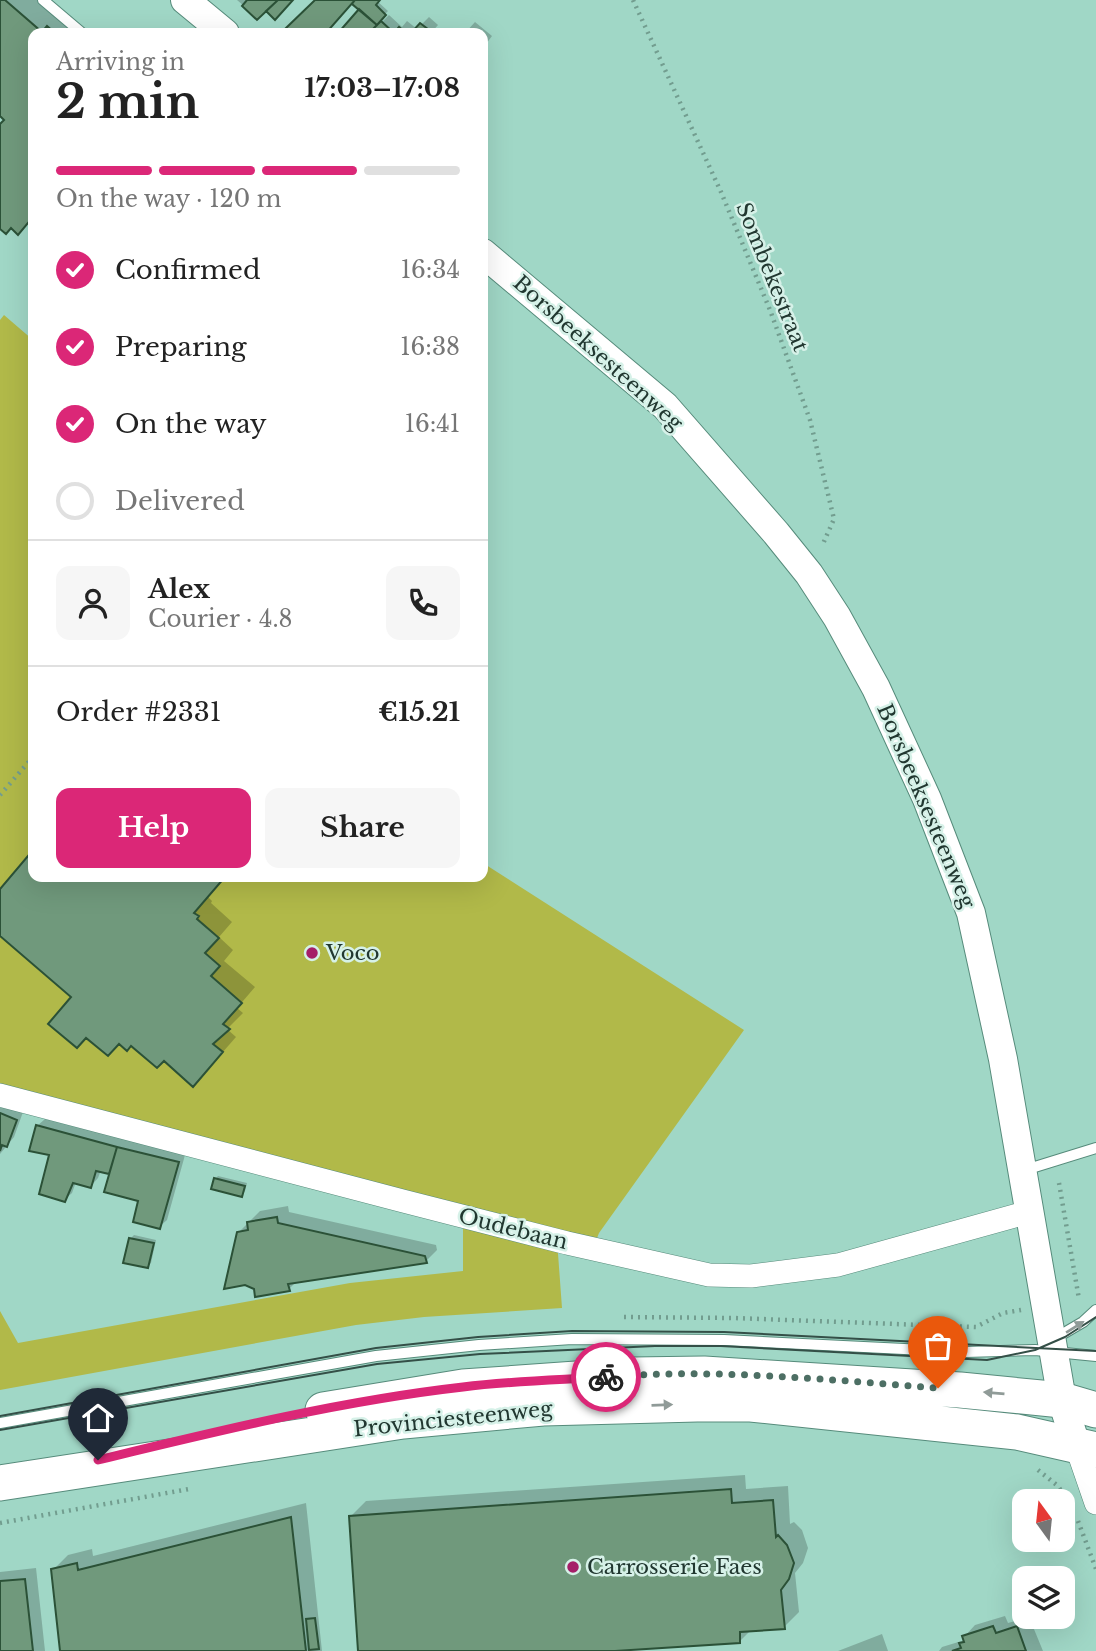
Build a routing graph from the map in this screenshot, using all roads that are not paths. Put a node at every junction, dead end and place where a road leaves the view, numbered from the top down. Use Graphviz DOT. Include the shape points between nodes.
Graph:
graph roads {
  1 [pos="43,0"];
  2 [pos="185,0"];
  3 [pos="76,28"];
  4 [pos="214,28"];
  5 [pos="488,257"];
  6 [pos="0,1095"];
  7 [pos="1096,1148"];
  8 [pos="1023,1171"];
  9 [pos="1029,1212"];
  10 [pos="1096,1310"];
  11 [pos="1053,1346"];
  12 [pos="1096,1356"];
  13 [pos="1062,1400"];
  14 [pos="1096,1410"];
  15 [pos="0,1423"];
  16 [pos="1086,1457"];
  17 [pos="10,1481"];
  18 [pos="1096,1503"];
  1 -- 3 [label="lane"];
  2 -- 4 [label="street"];
  5 -- 8 [label="street, Borsbeeksesteenweg" via="665,407 776,533 836,617 876,688 927,799 971,914"];
  6 -- 9 [label="street, Oudebaan" via="427,1208 709,1275 751,1276 838,1265"];
  7 -- 8 [label="lane"];
  8 -- 9 [label="street, Borsbeeksesteenweg"];
  9 -- 11 [label="street, Borsbeeksesteenweg"];
  11 -- 10 [label="lane, one-way"];
  11 -- 12 [label="lane"];
  11 -- 13 [label="street, Borsbeeksesteenweg"];
  11 -- 15 [label="lane" via="965,1352 654,1339 479,1345 376,1356"];
  13 -- 14 [label="main road, Provinciesteenweg"];
  13 -- 16 [label="street, Borsbeeksesteenweg"];
  13 -- 17 [label="main road, Provinciesteenweg, one-way" via="736,1375 522,1381 404,1395 287,1416"];
  17 -- 16 [label="main road, Provinciesteenweg, one-way" via="335,1430 477,1413 697,1404 751,1404 1017,1432"];
  16 -- 18 [label="street, Borsbeeksesteenweg"];
}
